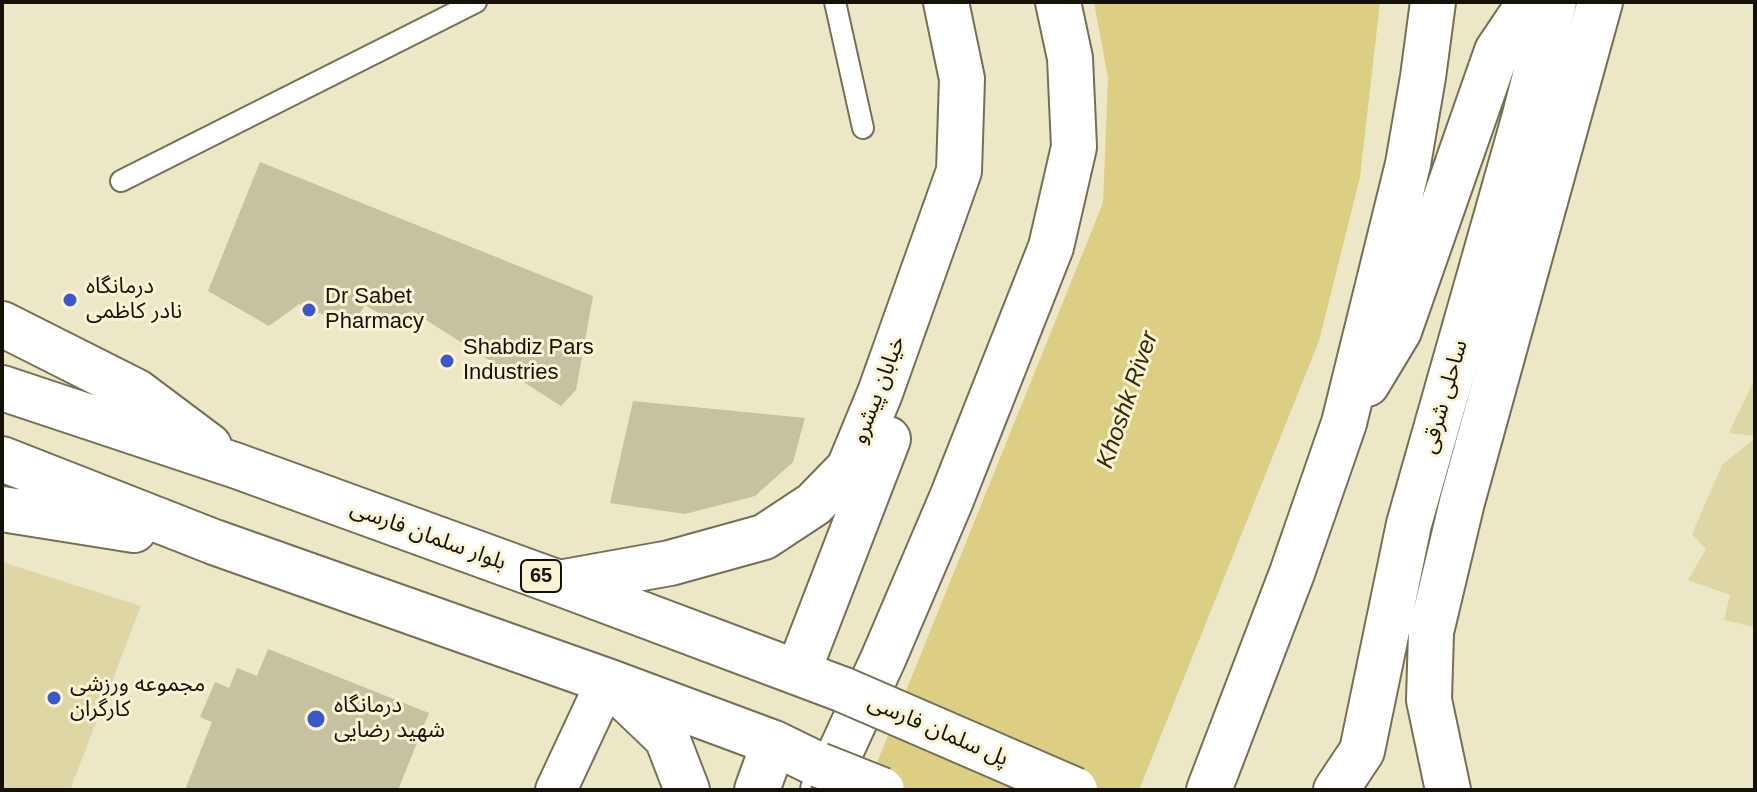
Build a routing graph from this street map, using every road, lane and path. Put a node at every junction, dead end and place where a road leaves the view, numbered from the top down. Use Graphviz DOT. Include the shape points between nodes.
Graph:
graph roads {
  1 [pos="476,2"];
  2 [pos="835,2"];
  3 [pos="946,2"];
  4 [pos="964,2"];
  5 [pos="1058,2"];
  6 [pos="1433,2"];
  7 [pos="1530,2"];
  8 [pos="1554,2"];
  9 [pos="1600,2"];
  10 [pos="863,128"];
  11 [pos="121,181"];
  12 [pos="2,324"];
  13 [pos="2,388"];
  14 [pos="1344,423"];
  15 [pos="2,459"];
  16 [pos="237,466"];
  17 [pos="2,509"];
  18 [pos="214,542"];
  19 [pos="559,583"];
  20 [pos="798,672"];
  21 [pos="607,681"];
  22 [pos="844,690"];
  23 [pos="774,743"];
  24 [pos="1361,771"];
  25 [pos="821,777"];
  26 [pos="1440,780"];
  27 [pos="556,790"];
  28 [pos="687,790"];
  29 [pos="757,790"];
  30 [pos="882,790"];
  31 [pos="1075,790"];
  32 [pos="1209,790"];
  33 [pos="1336,790"];
  1 -- 11 [label="lane"];
  2 -- 10 [label="lane"];
  3 -- 19 [label="main road, خیابان پیشرو" via="962,79 959,171 849,468 814,504 764,537 670,563"];
  4 -- 20 [label="main road, خیابان پیشرو" via="978,65 977,191"];
  5 -- 25 [label="main road" via="1070,58 1074,147 1051,247 884,657"];
  6 -- 14 [label="main road" via="1408,164"];
  7 -- 14 [label="main road" via="1497,51 1399,331"];
  8 -- 24 [label="main road, ساحلی شرقی" via="1409,524"];
  9 -- 26 [label="main road, ساحلی شرقی" via="1431,632 1429,700"];
  12 -- 16 [label="main road, بلوار سلمان فارسی" via="137,392"];
  13 -- 16 [label="main road, بلوار سلمان فارسی / 65"];
  14 -- 32 [label="main road"];
  15 -- 18 [label="main road"];
  16 -- 19 [label="main road, بلوار سلمان فارسی / 65"];
  17 -- 18 [label="main road"];
  18 -- 21 [label="main road"];
  19 -- 20 [label="main road, بلوار سلمان فارسی / 65"];
  20 -- 22 [label="main road, بلوار سلمان فارسی / 65"];
  21 -- 23 [label="main road"];
  21 -- 27 [label="street"];
  21 -- 28 [label="main road" via="667,738"];
  22 -- 31 [label="main road, پل سلمان فارسی / 65, bridge"];
  23 -- 25 [label="main road"];
  23 -- 29 [label="main road"];
  24 -- 33 [label="main road, ساحلی شرقی"];
  25 -- 30 [label="main road, bridge"];
}
